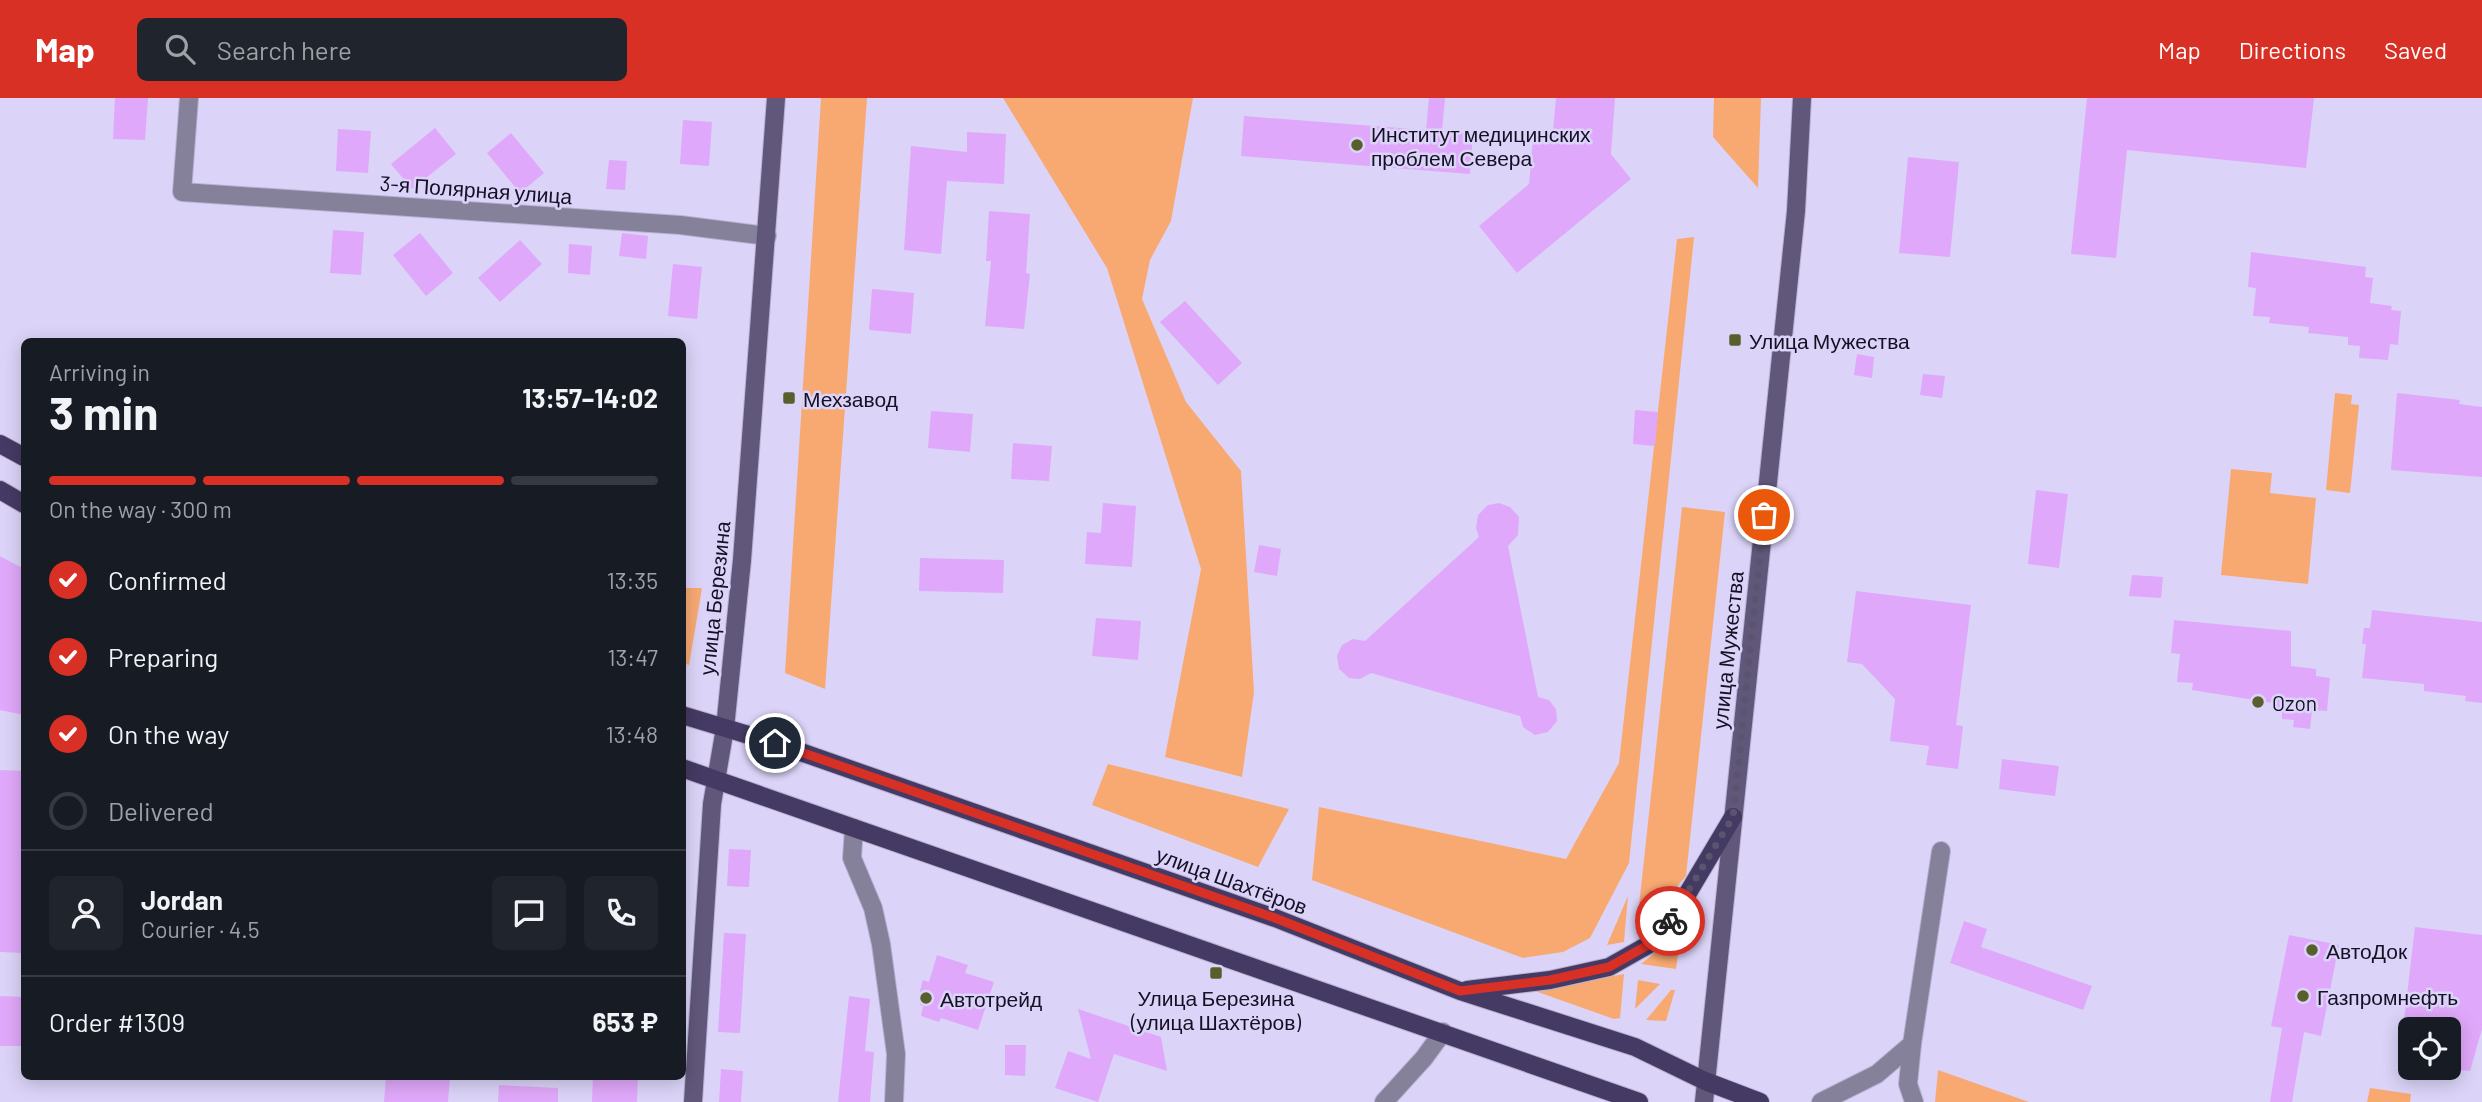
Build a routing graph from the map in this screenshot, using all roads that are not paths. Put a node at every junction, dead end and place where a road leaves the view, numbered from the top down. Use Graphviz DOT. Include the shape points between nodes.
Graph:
graph roads {
  1 [pos="189,98"];
  2 [pos="776,98"];
  3 [pos="1801,98"];
  4 [pos="767,236"];
  5 [pos="0,444"];
  6 [pos="21,455"];
  7 [pos="0,490"];
  8 [pos="21,502"];
  9 [pos="686,716"];
  10 [pos="725,728"];
  11 [pos="686,769"];
  12 [pos="716,779"];
  13 [pos="1733,817"];
  14 [pos="854,828"];
  15 [pos="1941,851"];
  16 [pos="1460,991"];
  17 [pos="1443,1032"];
  18 [pos="1912,1044"];
  19 [pos="1705,1081"];
  20 [pos="693,1102"];
  21 [pos="894,1102"];
  22 [pos="1384,1102"];
  23 [pos="1639,1102"];
  24 [pos="1704,1102"];
  25 [pos="1760,1102"];
  26 [pos="1821,1102"];
  27 [pos="1914,1102"];
  1 -- 4 [label="street, 3-я Полярная улица" via="182,192 680,225"];
  2 -- 4 [label="street, улица Березина"];
  3 -- 13 [label="street, улица Мужества" via="1796,211"];
  4 -- 10 [label="street, улица Березина"];
  5 -- 6 [label="main road"];
  7 -- 8 [label="main road"];
  9 -- 10 [label="main road, улица Шахтёров"];
  10 -- 12 [label="street, улица Березина"];
  10 -- 16 [label="main road, улица Шахтёров" via="1275,918"];
  11 -- 12 [label="main road"];
  12 -- 14 [label="main road"];
  12 -- 20 [label="street, улица Березина"];
  13 -- 16 [label="main road" via="1655,941 1609,967"];
  13 -- 19 [label="street, улица Мужества"];
  14 -- 17 [label="main road"];
  14 -- 21 [label="street" via="852,858 873,908 881,943 896,1054"];
  15 -- 18 [label="street"];
  16 -- 19 [label="main road, улица Шахтёров" via="1634,1047"];
  17 -- 22 [label="street"];
  17 -- 23 [label="main road"];
  18 -- 26 [label="street" via="1877,1074"];
  18 -- 27 [label="street" via="1908,1084"];
  19 -- 24 [label="street, улица Мужества"];
  19 -- 25 [label="main road, улица Шахтёров"];
}
